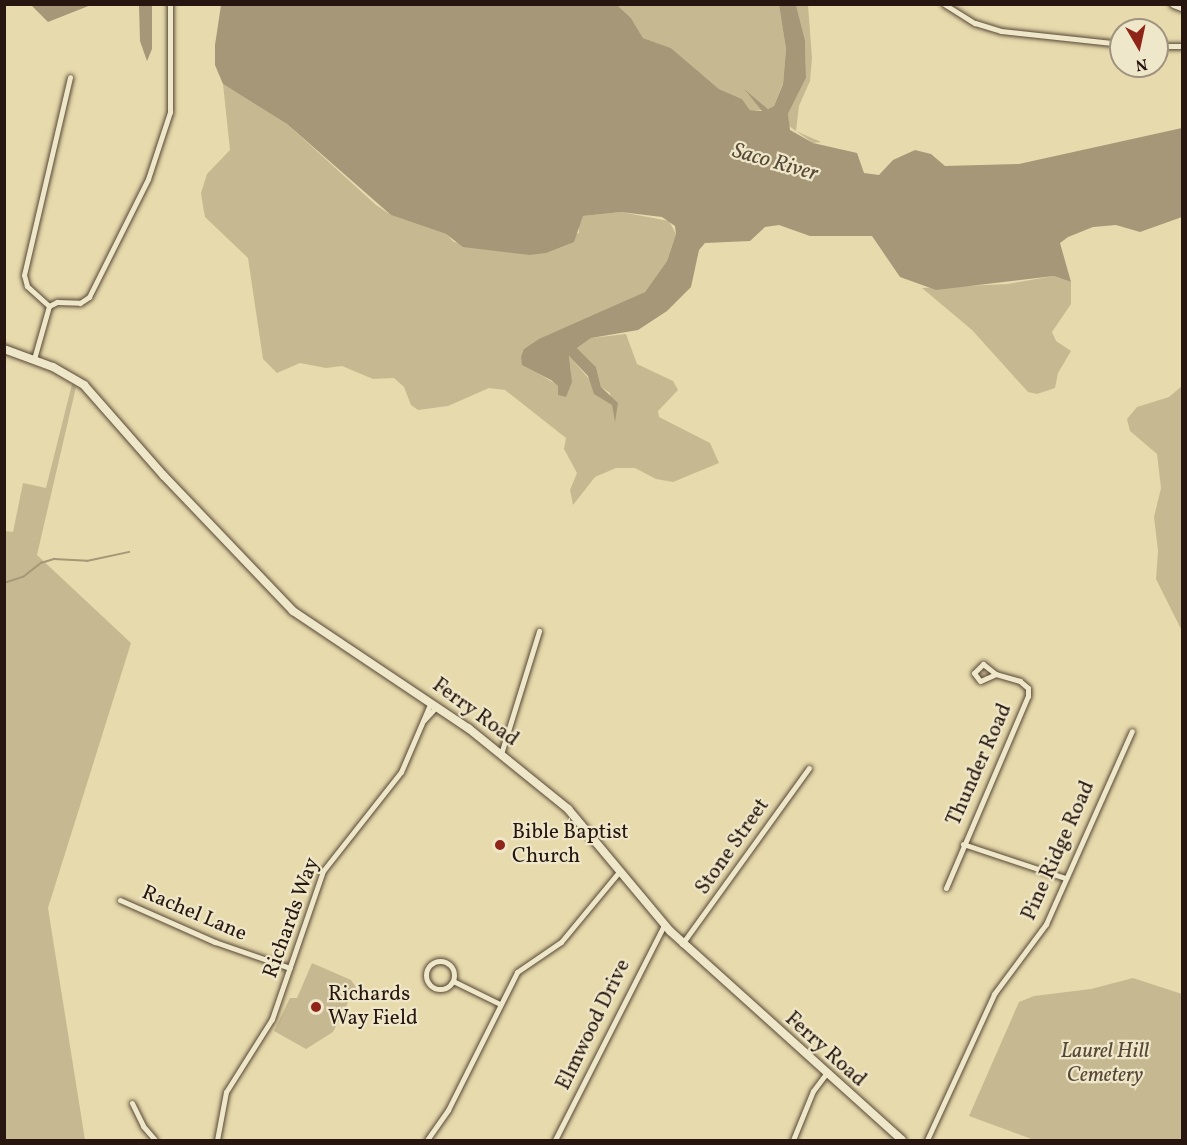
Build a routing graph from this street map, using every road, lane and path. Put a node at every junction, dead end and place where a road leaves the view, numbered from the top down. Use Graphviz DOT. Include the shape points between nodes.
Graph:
graph roads {
  1 [pos="170,4"];
  2 [pos="944,4"];
  3 [pos="1174,4"];
  4 [pos="1182,7"];
  5 [pos="1109,43"];
  6 [pos="70,77"];
  7 [pos="49,306"];
  8 [pos="4,349"];
  9 [pos="34,359"];
  10 [pos="538,631"];
  11 [pos="996,674"];
  12 [pos="434,704"];
  13 [pos="1132,731"];
  14 [pos="501,754"];
  15 [pos="809,768"];
  16 [pos="963,844"];
  17 [pos="619,872"];
  18 [pos="1065,878"];
  19 [pos="946,888"];
  20 [pos="120,900"];
  21 [pos="664,926"];
  22 [pos="682,944"];
  23 [pos="290,968"];
  24 [pos="453,981"];
  25 [pos="500,1004"];
  26 [pos="826,1074"];
  27 [pos="132,1103"];
  28 [pos="155,1140"];
  29 [pos="217,1140"];
  30 [pos="427,1140"];
  31 [pos="555,1140"];
  32 [pos="793,1140"];
  33 [pos="902,1140"];
  34 [pos="927,1140"];
  1 -- 7 [label="street" via="170,116 148,179 89,297 80,303 57,302"];
  2 -- 5 [label="street" via="975,23 1001,32"];
  3 -- 4 [label="main road"];
  6 -- 7 [label="street" via="24,275 27,286"];
  7 -- 9 [label="street"];
  8 -- 9 [label="main road, Ferry Road"];
  9 -- 12 [label="main road, Ferry Road" via="90,390 164,476 293,611"];
  10 -- 14 [label="street"];
  11 -- 16 [label="street, Thunder Road" via="1024,683 1028,696"];
  12 -- 14 [label="main road, Ferry Road"];
  12 -- 23 [label="street, Richards Way" via="401,772 326,866"];
  13 -- 18 [label="street, Pine Ridge Road"];
  14 -- 17 [label="main road, Ferry Road" via="568,809"];
  15 -- 22 [label="street, Stone Street"];
  16 -- 18 [label="street"];
  16 -- 19 [label="street, Thunder Road"];
  17 -- 21 [label="main road, Ferry Road"];
  17 -- 25 [label="street" via="561,942 522,966"];
  18 -- 34 [label="street, Pine Ridge Road" via="1046,924 994,994"];
  20 -- 23 [label="street, Rachel Lane" via="215,942"];
  21 -- 22 [label="main road, Ferry Road"];
  21 -- 31 [label="street, Elmwood Drive"];
  22 -- 26 [label="main road, Ferry Road"];
  23 -- 29 [label="street, Richards Way" via="270,1023 228,1088"];
  24 -- 24 [label="street" via="453,970 446,962 436,961 427,969 426,979 436,988 446,988"];
  24 -- 25 [label="street"];
  25 -- 30 [label="street" via="448,1110"];
  26 -- 32 [label="street" via="813,1091"];
  26 -- 33 [label="main road, Ferry Road"];
  27 -- 28 [label="street"];
}
